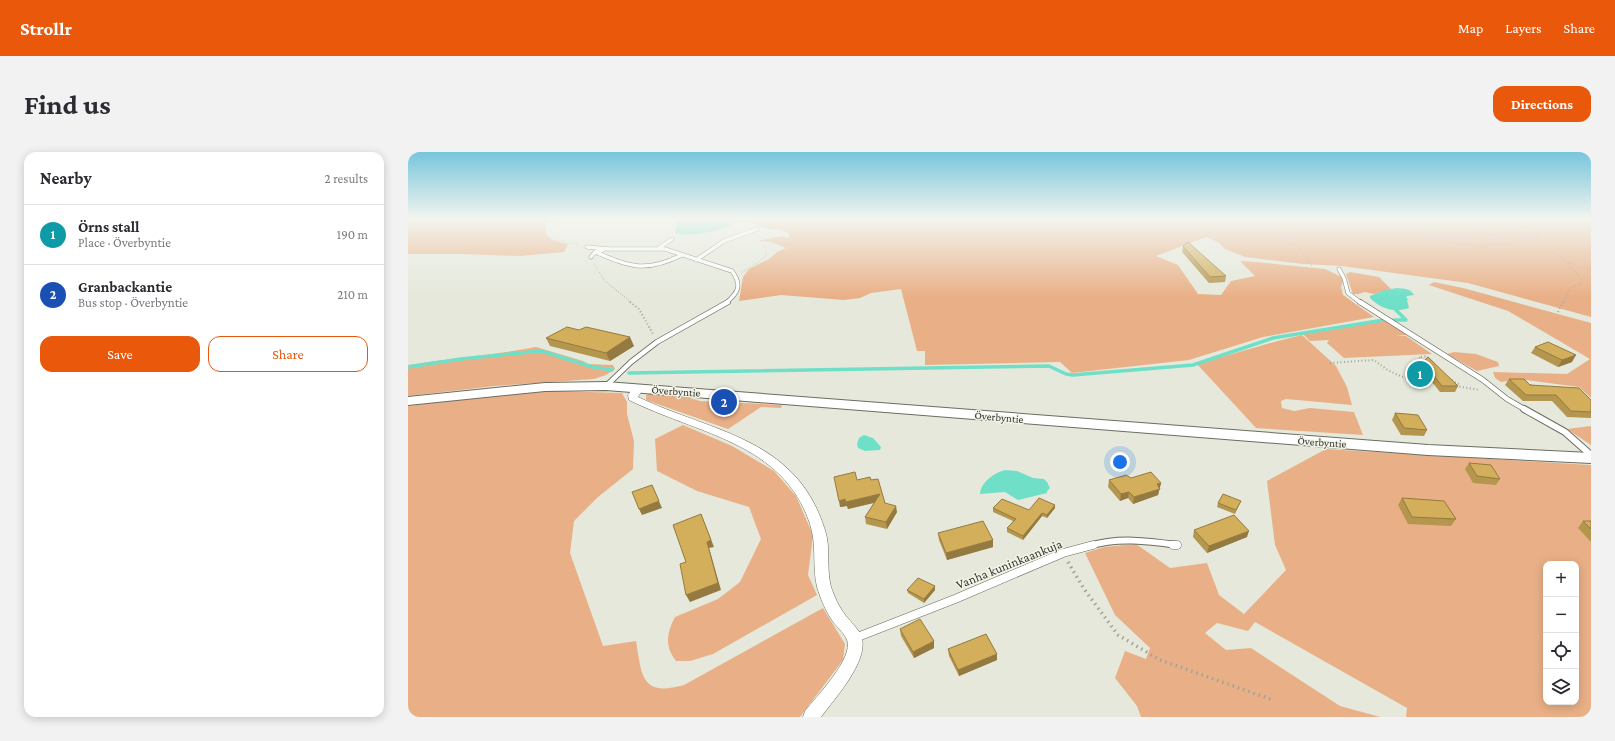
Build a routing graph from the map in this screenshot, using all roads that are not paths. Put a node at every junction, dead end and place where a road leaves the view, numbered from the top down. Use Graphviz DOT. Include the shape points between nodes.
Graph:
graph roads {
  1 [pos="664,244"];
  2 [pos="717,244"];
  3 [pos="587,247"];
  4 [pos="659,248"];
  5 [pos="609,249"];
  6 [pos="596,252"];
  7 [pos="682,255"];
  8 [pos="591,257"];
  9 [pos="696,260"];
  10 [pos="1338,269"];
  11 [pos="606,386"];
  12 [pos="638,389"];
  13 [pos="408,401"];
  14 [pos="1591,454"];
  15 [pos="1591,458"];
  16 [pos="1177,545"];
  17 [pos="855,638"];
  18 [pos="811,717"];
  1 -- 4 [label="lane"];
  2 -- 9 [label="lane"];
  3 -- 5 [label="lane"];
  4 -- 5 [label="lane"];
  4 -- 7 [label="lane"];
  5 -- 6 [label="lane"];
  6 -- 7 [label="lane" via="628,265 640,266 656,266"];
  6 -- 8 [label="lane"];
  7 -- 9 [label="lane"];
  9 -- 11 [label="lane" via="732,271 737,276 736,292 726,304 658,341"];
  10 -- 14 [label="lane" via="1351,296 1483,380 1507,399 1565,432"];
  11 -- 12 [label="street, Överbyntie"];
  11 -- 13 [label="street, Överbyntie" via="544,387"];
  12 -- 15 [label="street, Överbyntie" via="1428,450"];
  12 -- 17 [label="street" via="633,398 739,442 782,469 804,495 819,531 820,575 827,595 836,615"];
  16 -- 17 [label="lane, Vanha kuninkaankuja" via="1147,541 1105,541 1063,553"];
  17 -- 18 [label="street" via="855,653 850,666"];
}
